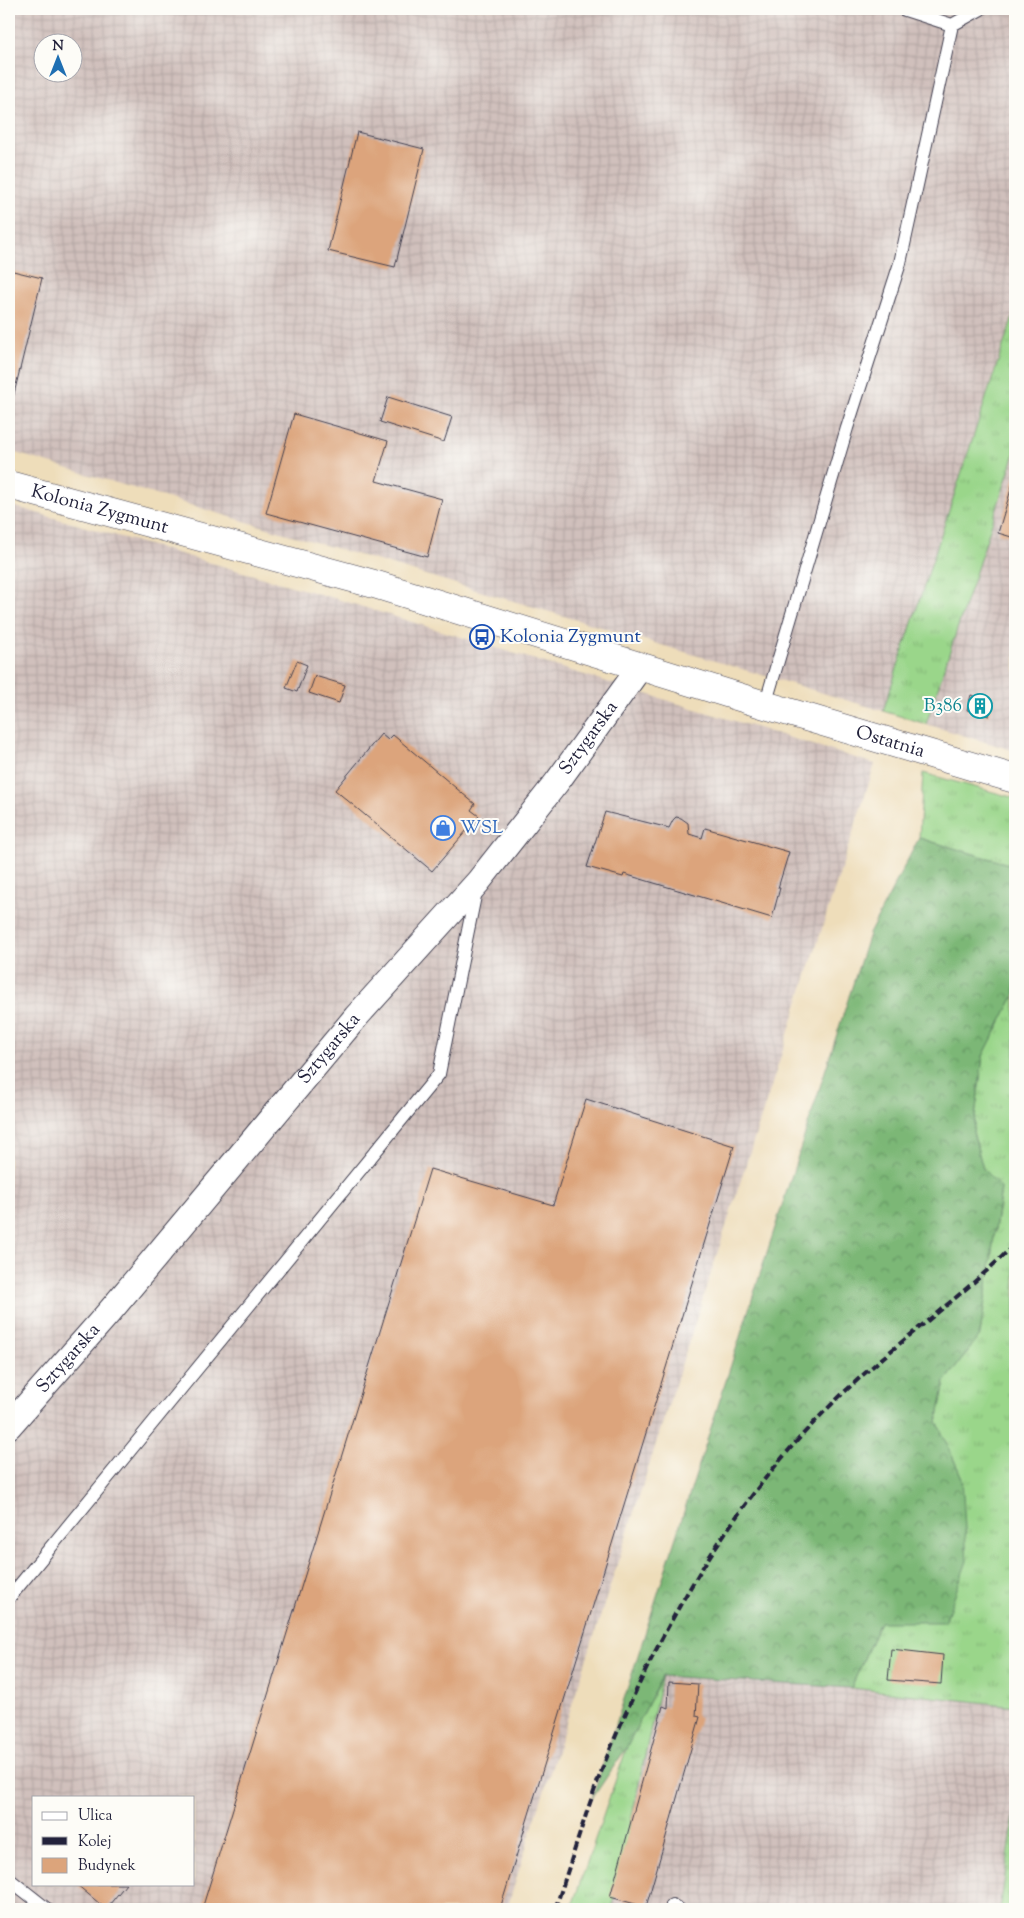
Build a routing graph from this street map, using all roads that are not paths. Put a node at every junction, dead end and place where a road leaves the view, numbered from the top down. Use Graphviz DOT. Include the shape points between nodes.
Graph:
graph roads {
  1 [pos="902,9"];
  2 [pos="981,9"];
  3 [pos="952,25"];
  4 [pos="9,485"];
  5 [pos="641,666"];
  6 [pos="765,705"];
  7 [pos="1015,779"];
  8 [pos="478,882"];
  9 [pos="9,1426"];
  10 [pos="9,1598"];
  11 [pos="9,1880"];
  12 [pos="47,1909"];
  1 -- 3 [label="lane"];
  2 -- 3 [label="lane"];
  3 -- 6 [label="lane" via="900,263"];
  4 -- 5 [label="street, Kolonia Zygmunt" via="374,584"];
  5 -- 6 [label="street, Kolonia Zygmunt"];
  5 -- 8 [label="street, Sztygarska" via="557,782"];
  6 -- 7 [label="street, Ostatnia"];
  8 -- 9 [label="street, Sztygarska" via="356,1017 111,1310"];
  8 -- 10 [label="lane" via="439,1074"];
  11 -- 12 [label="lane"];
}
